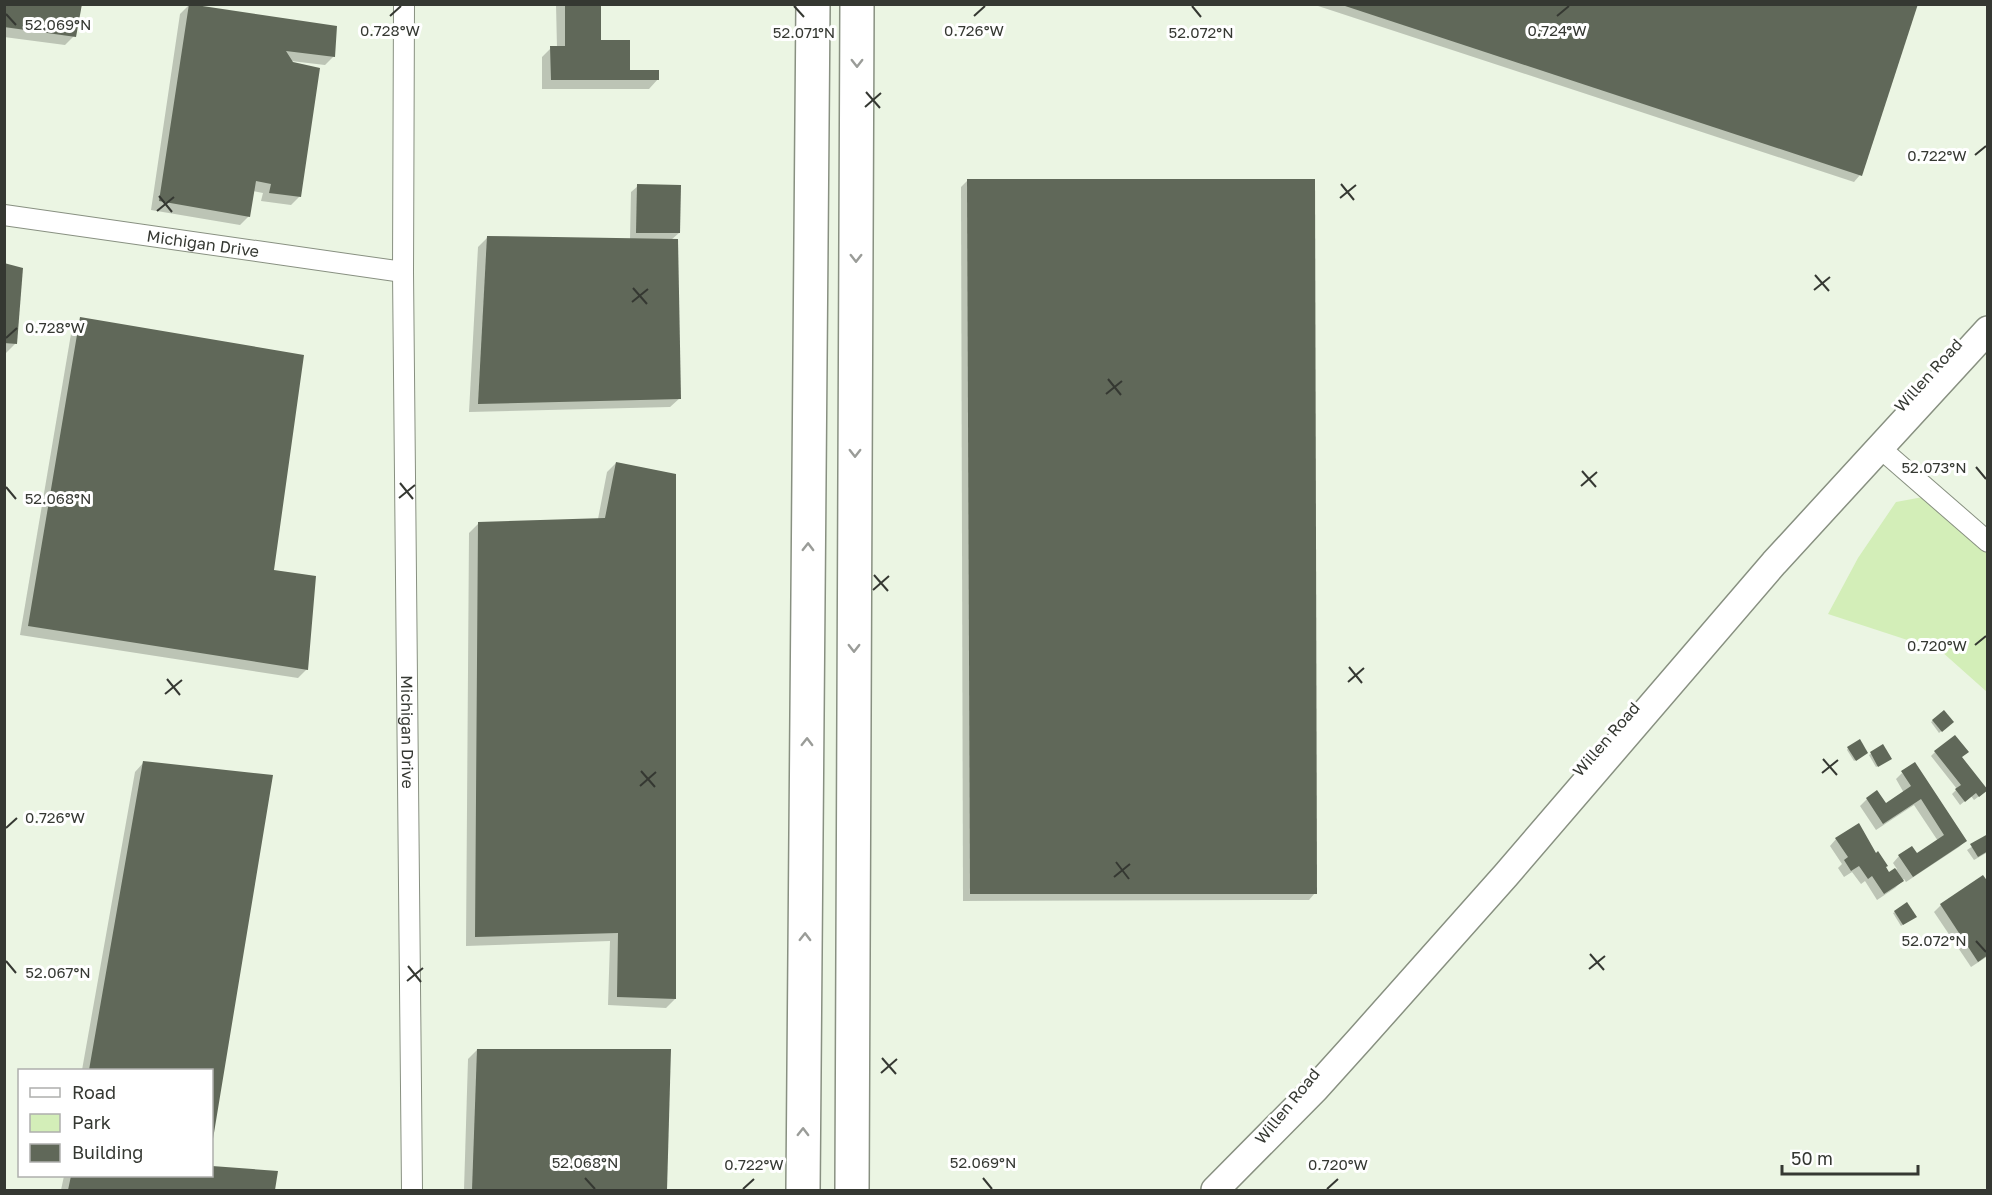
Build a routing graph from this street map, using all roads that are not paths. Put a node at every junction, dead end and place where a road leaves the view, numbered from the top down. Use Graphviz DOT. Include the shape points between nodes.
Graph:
graph roads {
  1 [pos="404,4"];
  2 [pos="813,4"];
  3 [pos="857,4"];
  4 [pos="4,215"];
  5 [pos="403,272"];
  6 [pos="1988,309"];
  7 [pos="1988,330"];
  8 [pos="1880,448"];
  9 [pos="1988,542"];
  10 [pos="1223,1183"];
  11 [pos="412,1191"];
  12 [pos="803,1191"];
  13 [pos="852,1191"];
  1 -- 5 [label="street, Michigan Drive"];
  12 -- 2 [label="highway, one-way"];
  3 -- 13 [label="highway, one-way"];
  4 -- 5 [label="street, Michigan Drive"];
  5 -- 11 [label="street, Michigan Drive"];
  6 -- 10 [label="street, Willen Road" via="1305,1083"];
  7 -- 8 [label="street, Willen Road"];
  8 -- 9 [label="street"];
  8 -- 10 [label="street, Willen Road" via="1774,563 1376,1021"];
}
